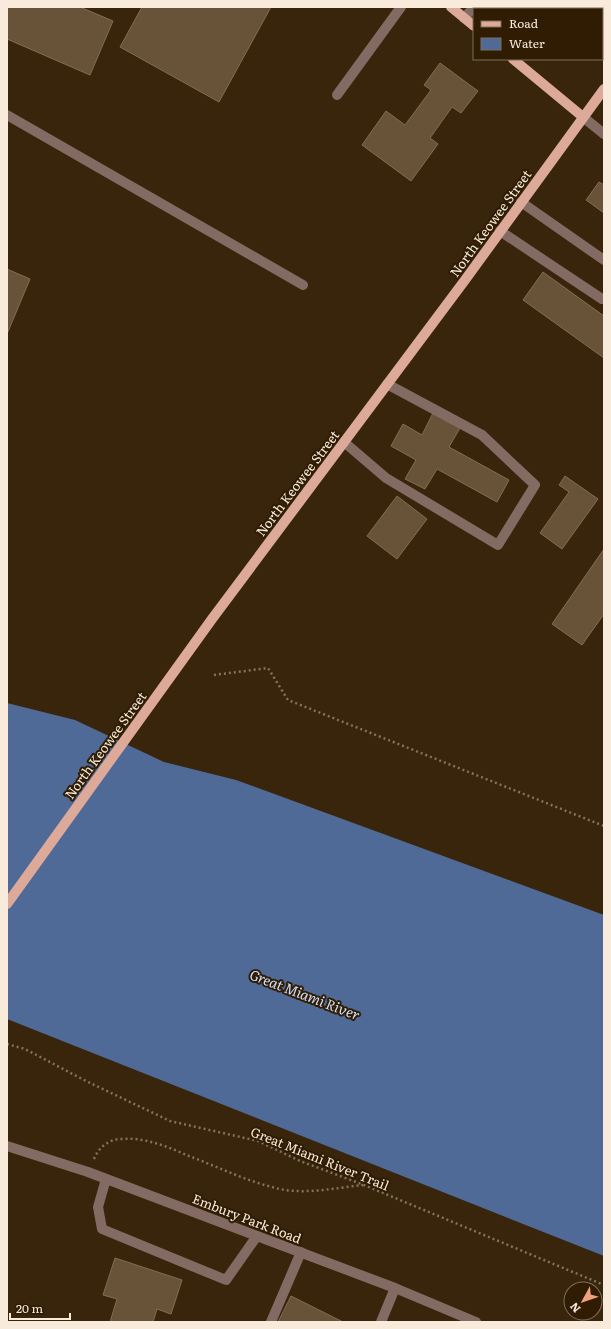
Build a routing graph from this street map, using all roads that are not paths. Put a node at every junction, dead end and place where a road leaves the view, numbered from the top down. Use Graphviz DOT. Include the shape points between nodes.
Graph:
graph roads {
  1 [pos="401,7"];
  2 [pos="451,7"];
  3 [pos="473,8"];
  4 [pos="464,18"];
  5 [pos="473,25"];
  6 [pos="514,60"];
  7 [pos="604,89"];
  8 [pos="337,95"];
  9 [pos="7,114"];
  10 [pos="583,117"];
  11 [pos="604,134"];
  12 [pos="521,202"];
  13 [pos="500,231"];
  14 [pos="604,260"];
  15 [pos="303,285"];
  16 [pos="604,299"];
  17 [pos="387,384"];
  18 [pos="344,442"];
  19 [pos="7,904"];
  20 [pos="7,1146"];
  21 [pos="106,1179"];
  22 [pos="257,1236"];
  23 [pos="300,1252"];
  24 [pos="395,1288"];
  25 [pos="271,1322"];
  26 [pos="381,1322"];
  27 [pos="476,1322"];
  1 -- 8 [label="street"];
  2 -- 4 [label="main road"];
  3 -- 4 [label="street"];
  4 -- 5 [label="main road"];
  6 -- 10 [label="main road"];
  7 -- 10 [label="main road, North Keowee Street"];
  9 -- 15 [label="street"];
  10 -- 11 [label="street"];
  10 -- 12 [label="main road, North Keowee Street"];
  12 -- 13 [label="main road, North Keowee Street"];
  12 -- 14 [label="street"];
  13 -- 16 [label="street"];
  13 -- 17 [label="main road, North Keowee Street"];
  17 -- 18 [label="main road, North Keowee Street"];
  17 -- 18 [label="street" via="482,435 535,485 498,545 386,478"];
  18 -- 19 [label="main road, North Keowee Street" via="178,666"];
  20 -- 21 [label="street, Embury Park Road"];
  21 -- 22 [label="street, Embury Park Road"];
  21 -- 22 [label="street" via="98,1208 102,1229 226,1280"];
  22 -- 23 [label="street, Embury Park Road"];
  23 -- 24 [label="street, Embury Park Road"];
  23 -- 25 [label="street"];
  24 -- 26 [label="street"];
  24 -- 27 [label="street, Embury Park Road"];
}
